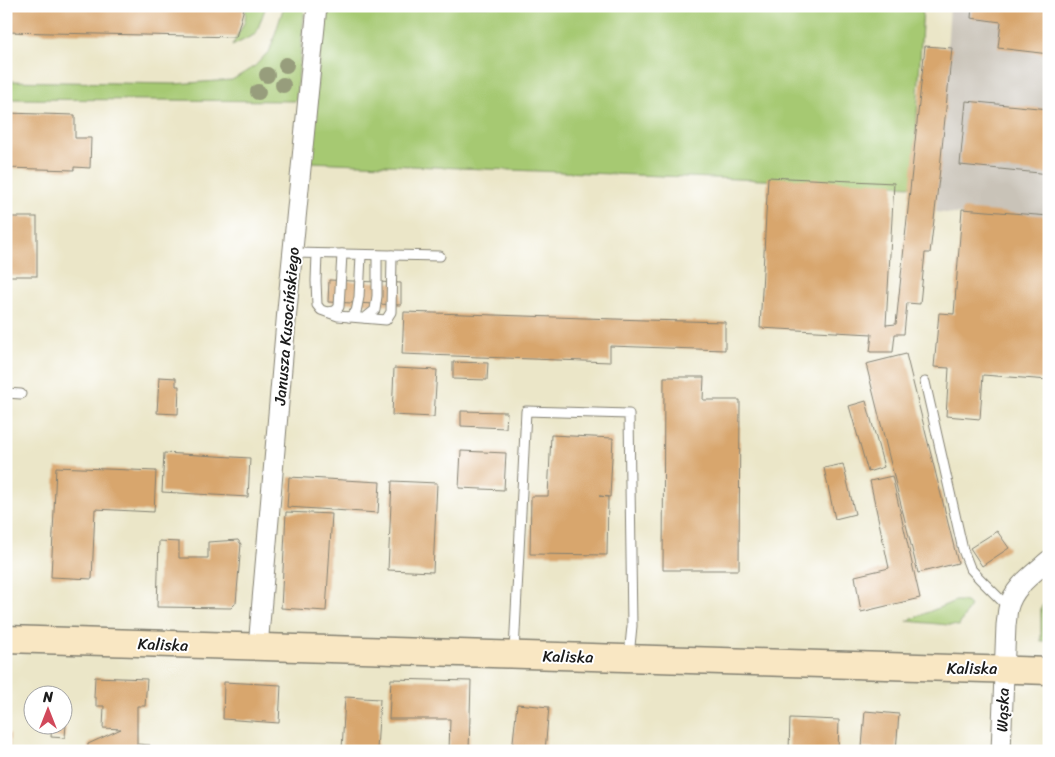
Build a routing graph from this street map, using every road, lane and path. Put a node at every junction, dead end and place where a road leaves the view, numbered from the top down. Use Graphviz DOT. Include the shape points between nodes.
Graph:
graph roads {
  1 [pos="317,6"];
  2 [pos="293,253"];
  3 [pos="317,254"];
  4 [pos="342,254"];
  5 [pos="361,255"];
  6 [pos="378,255"];
  7 [pos="392,255"];
  8 [pos="440,256"];
  9 [pos="326,312"];
  10 [pos="349,317"];
  11 [pos="365,318"];
  12 [pos="925,382"];
  13 [pos="6,393"];
  14 [pos="21,394"];
  15 [pos="1049,560"];
  16 [pos="1008,607"];
  17 [pos="6,639"];
  18 [pos="258,647"];
  19 [pos="514,655"];
  20 [pos="629,657"];
  21 [pos="1004,670"];
  22 [pos="1049,670"];
  23 [pos="1001,751"];
  1 -- 2 [label="street, Janusza Kusocińskiego"];
  2 -- 3 [label="lane"];
  2 -- 18 [label="street, Janusza Kusocińskiego"];
  3 -- 4 [label="lane"];
  3 -- 9 [label="lane" via="317,305"];
  4 -- 5 [label="lane"];
  4 -- 9 [label="lane" via="339,306 335,311"];
  5 -- 6 [label="lane"];
  5 -- 10 [label="lane" via="359,297 356,312"];
  6 -- 7 [label="lane"];
  6 -- 11 [label="lane" via="375,310"];
  7 -- 8 [label="lane"];
  7 -- 11 [label="lane" via="391,312 386,320"];
  9 -- 10 [label="lane"];
  10 -- 11 [label="lane"];
  12 -- 16 [label="lane" via="963,550 970,568"];
  13 -- 14 [label="lane"];
  15 -- 16 [label="street, Kaliska" via="1023,582"];
  16 -- 21 [label="street, Kaliska"];
  17 -- 18 [label="street, Kaliska"];
  18 -- 19 [label="street, Kaliska"];
  19 -- 20 [label="street, Kaliska"];
  19 -- 20 [label="lane" via="526,411 629,414 632,626"];
  20 -- 21 [label="street, Kaliska"];
  21 -- 22 [label="street"];
  21 -- 23 [label="street, Wąska"];
}
